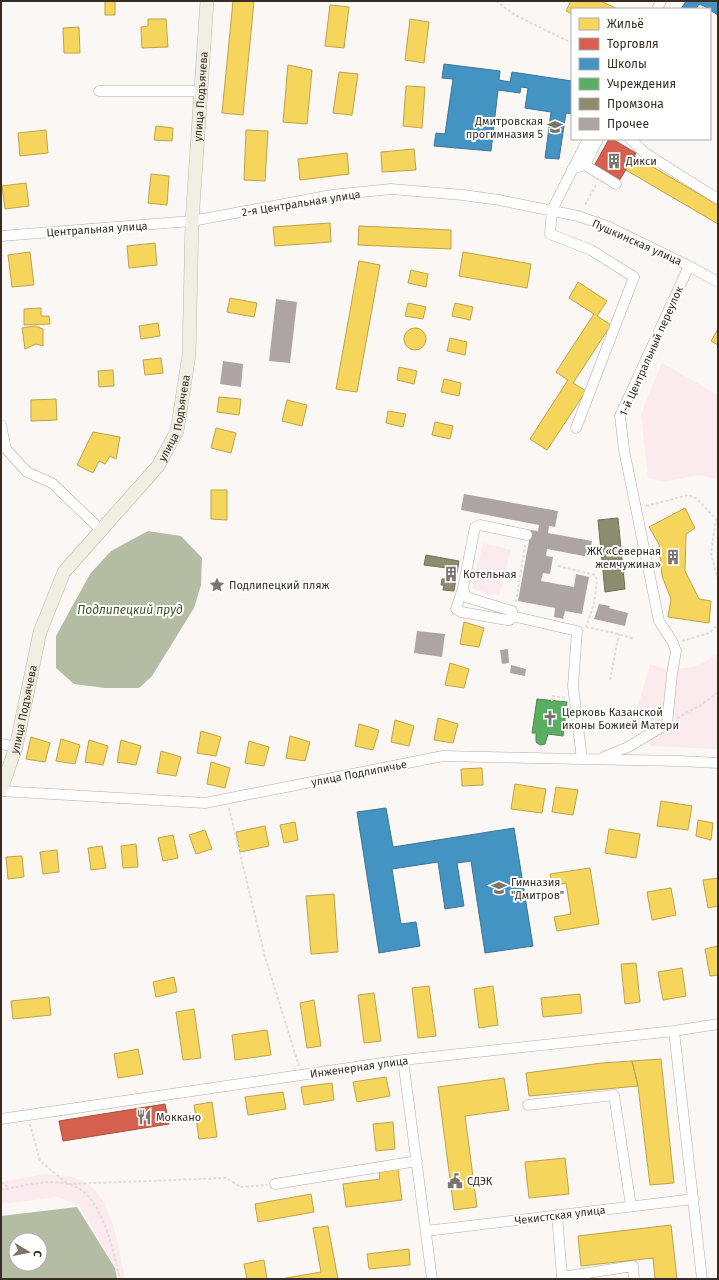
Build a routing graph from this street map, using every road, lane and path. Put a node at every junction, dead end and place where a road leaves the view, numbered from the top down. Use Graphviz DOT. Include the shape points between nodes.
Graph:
graph roads {
  1 [pos="207,1"];
  2 [pos="496,1"];
  3 [pos="571,43"];
  4 [pos="99,91"];
  5 [pos="200,91"];
  6 [pos="587,140"];
  7 [pos="598,140"];
  8 [pos="631,140"];
  9 [pos="585,165"];
  10 [pos="572,169"];
  11 [pos="616,184"];
  12 [pos="594,190"];
  13 [pos="718,198"];
  14 [pos="585,205"];
  15 [pos="552,210"];
  16 [pos="192,222"];
  17 [pos="1,236"];
  18 [pos="689,266"];
  19 [pos="718,282"];
  20 [pos="1,425"];
  21 [pos="576,428"];
  22 [pos="636,509"];
  23 [pos="101,530"];
  24 [pos="527,535"];
  25 [pos="558,566"];
  26 [pos="718,580"];
  27 [pos="463,588"];
  28 [pos="514,616"];
  29 [pos="718,625"];
  30 [pos="586,628"];
  31 [pos="585,632"];
  32 [pos="619,634"];
  33 [pos="634,639"];
  34 [pos="679,642"];
  35 [pos="610,680"];
  36 [pos="575,699"];
  37 [pos="552,701"];
  38 [pos="1,744"];
  39 [pos="16,747"];
  40 [pos="582,759"];
  41 [pos="598,759"];
  42 [pos="718,763"];
  43 [pos="1,790"];
  44 [pos="227,799"];
  45 [pos="718,1024"];
  46 [pos="674,1031"];
  47 [pos="403,1060"];
  48 [pos="302,1075"];
  49 [pos="528,1105"];
  50 [pos="28,1115"];
  51 [pos="1,1119"];
  52 [pos="417,1161"];
  53 [pos="1,1182"];
  54 [pos="68,1184"];
  55 [pos="275,1184"];
  56 [pos="9,1188"];
  57 [pos="1,1190"];
  58 [pos="694,1199"];
  59 [pos="631,1206"];
  60 [pos="557,1215"];
  61 [pos="426,1231"];
  62 [pos="120,1279"];
  63 [pos="432,1279"];
  64 [pos="634,1279"];
  65 [pos="702,1279"];
  1 -- 5 [label="main road, улица Подъячева"];
  2 -- 3 [label="path" via="515,15"];
  4 -- 5 [label="street"];
  5 -- 16 [label="main road, улица Подъячева"];
  6 -- 10 [label="street"];
  7 -- 9 [label="street"];
  8 -- 13 [label="street" via="645,153"];
  9 -- 10 [label="street"];
  9 -- 11 [label="street"];
  10 -- 15 [label="street"];
  12 -- 14 [label="path"];
  15 -- 16 [label="street, 2-я Центральная улица" via="463,195 391,190 332,195"];
  15 -- 18 [label="street, Пушкинская улица" via="609,227"];
  15 -- 21 [label="street" via="550,234 591,250 634,277"];
  16 -- 17 [label="street, Центральная улица"];
  16 -- 23 [label="main road, улица Подъячева" via="188,355 177,431 158,466"];
  18 -- 19 [label="street, Пушкинская улица"];
  18 -- 22 [label="street, 1-й Центральный переулок" via="620,416"];
  20 -- 23 [label="street" via="6,449 27,472 52,483"];
  22 -- 26 [label="path" via="688,495 697,499 716,519 711,554"];
  22 -- 41 [label="street, 1-й Центральный переулок" via="659,621 676,651 667,724 628,747"];
  23 -- 39 [label="main road, улица Подъячева" via="64,572 40,632"];
  24 -- 27 [label="street" via="475,527"];
  24 -- 28 [label="path"];
  25 -- 30 [label="path" via="594,575 597,580 594,604"];
  27 -- 28 [label="street" via="466,597 512,611"];
  27 -- 28 [label="street" via="456,609 461,612 507,620"];
  28 -- 36 [label="street" via="577,631 573,683"];
  29 -- 34 [label="path" via="709,633"];
  30 -- 31 [label="path"];
  30 -- 32 [label="path"];
  32 -- 33 [label="path"];
  32 -- 35 [label="path"];
  36 -- 37 [label="path" via="552,696"];
  36 -- 40 [label="street"];
  38 -- 39 [label="street"];
  39 -- 43 [label="main road, улица Подъячева"];
  40 -- 41 [label="street, улица Подлипичье"];
  40 -- 44 [label="street, улица Подлипичье" via="443,756"];
  41 -- 42 [label="street, улица Подлипичье"];
  43 -- 44 [label="street, улица Подлипичье" via="205,803"];
  44 -- 48 [label="path" via="265,957"];
  45 -- 46 [label="street, Инженерная улица"];
  46 -- 47 [label="street, Инженерная улица"];
  46 -- 58 [label="street"];
  47 -- 48 [label="street, Инженерная улица"];
  47 -- 52 [label="street"];
  48 -- 50 [label="street, Инженерная улица"];
  49 -- 59 [label="street" via="614,1095"];
  50 -- 51 [label="street, Инженерная улица"];
  50 -- 54 [label="path" via="40,1161"];
  52 -- 55 [label="street"];
  52 -- 61 [label="street"];
  53 -- 56 [label="path"];
  54 -- 55 [label="path" via="226,1178 241,1187"];
  54 -- 56 [label="path" via="45,1183"];
  54 -- 62 [label="path" via="82,1191 102,1219"];
  56 -- 57 [label="path"];
  58 -- 59 [label="street, Чекистская улица"];
  58 -- 65 [label="street"];
  59 -- 60 [label="street, Чекистская улица"];
  60 -- 61 [label="street, Чекистская улица"];
  60 -- 64 [label="street" via="562,1277 633,1266"];
  61 -- 63 [label="street"];
}
